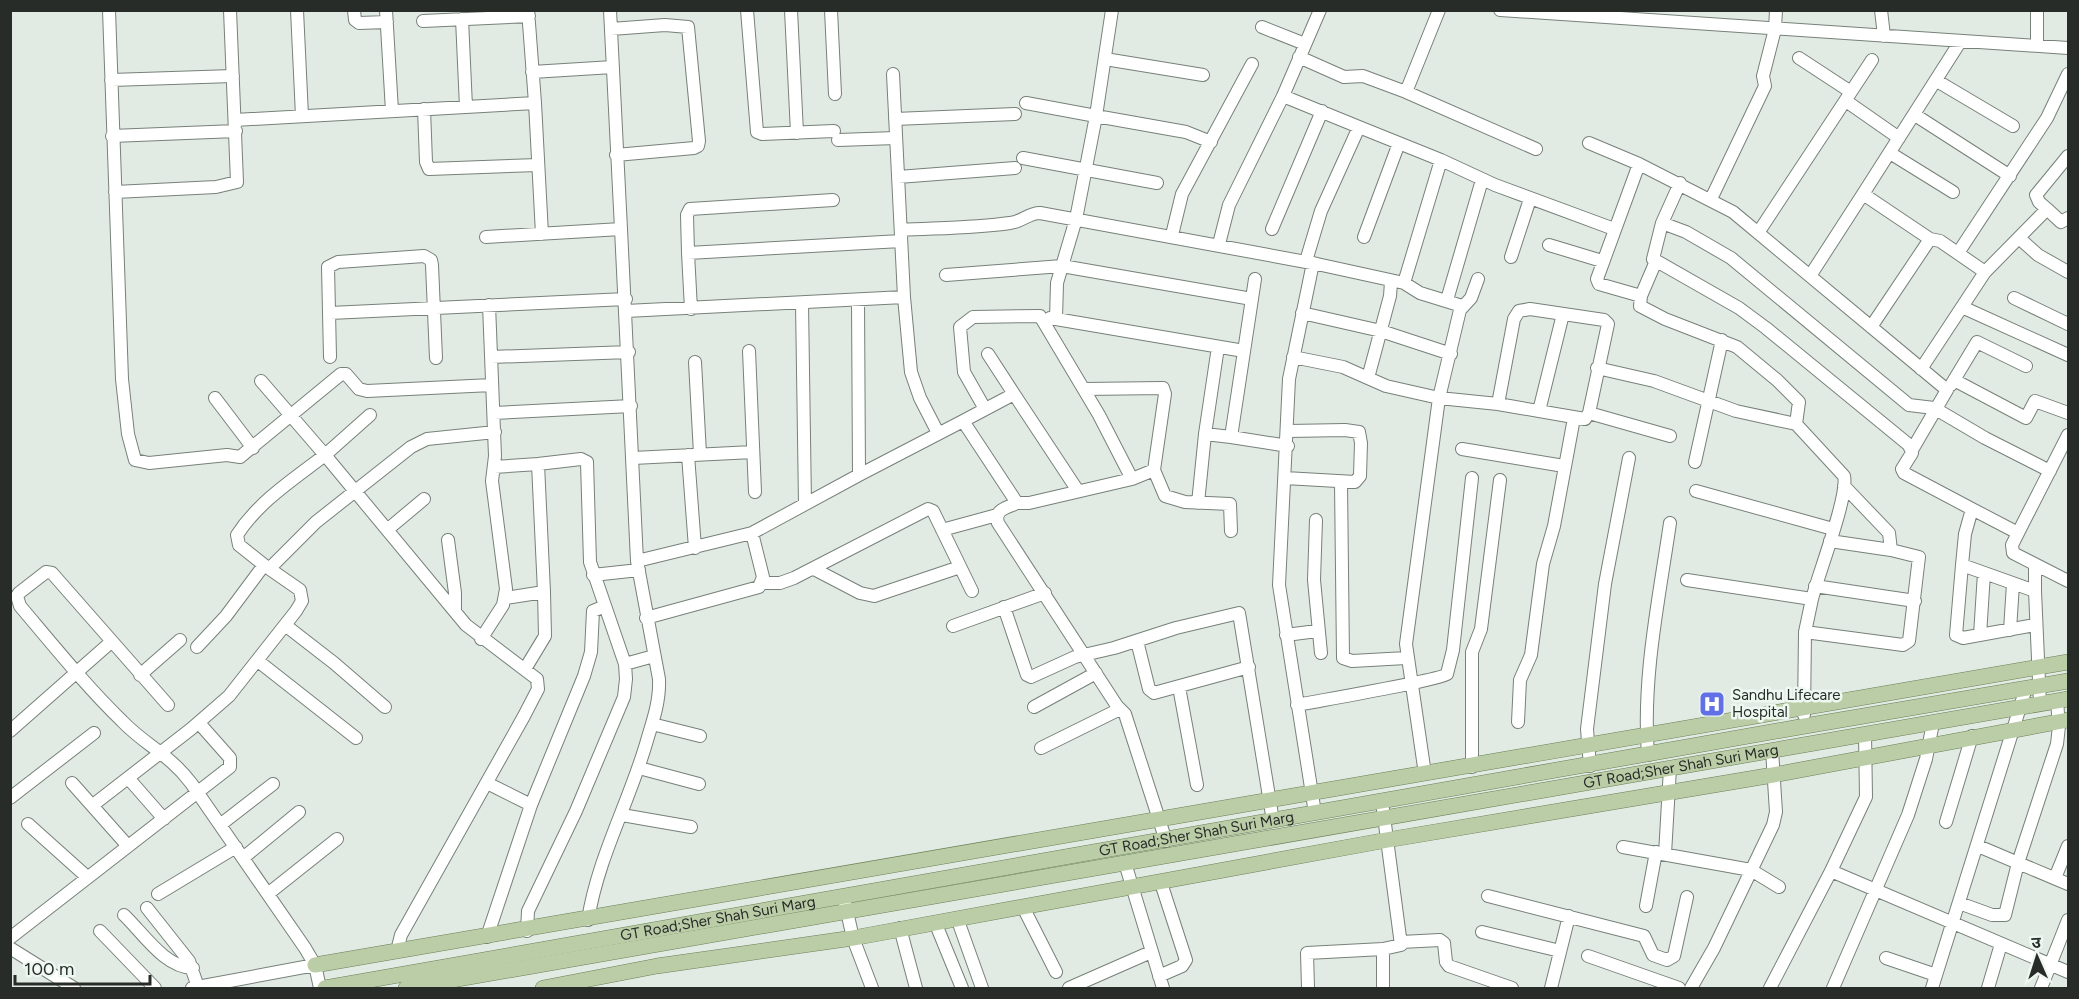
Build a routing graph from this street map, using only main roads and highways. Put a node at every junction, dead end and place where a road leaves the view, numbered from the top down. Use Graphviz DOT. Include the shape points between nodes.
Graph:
graph roads {
  1 [pos="2068,662"];
  2 [pos="2068,681"];
  3 [pos="2063,700"];
  4 [pos="2063,720"];
  5 [pos="1383,810"];
  6 [pos="845,904"];
  7 [pos="315,965"];
  8 [pos="325,988"];
  9 [pos="406,988"];
  10 [pos="543,988"];
  1 -- 7 [label="main road"];
  2 -- 5 [label="main road, GT Road;Sher Shah Suri Marg" via="1648,755"];
  3 -- 5 [label="main road, GT Road;Sher Shah Suri Marg" via="1670,768"];
  4 -- 10 [label="main road" via="853,938 657,966"];
  5 -- 6 [label="main road, GT Road;Sher Shah Suri Marg" via="1125,863"];
  5 -- 6 [label="main road, GT Road;Sher Shah Suri Marg" via="1315,813"];
  6 -- 8 [label="main road, GT Road;Sher Shah Suri Marg"];
  6 -- 9 [label="main road, GT Road;Sher Shah Suri Marg"];
}
